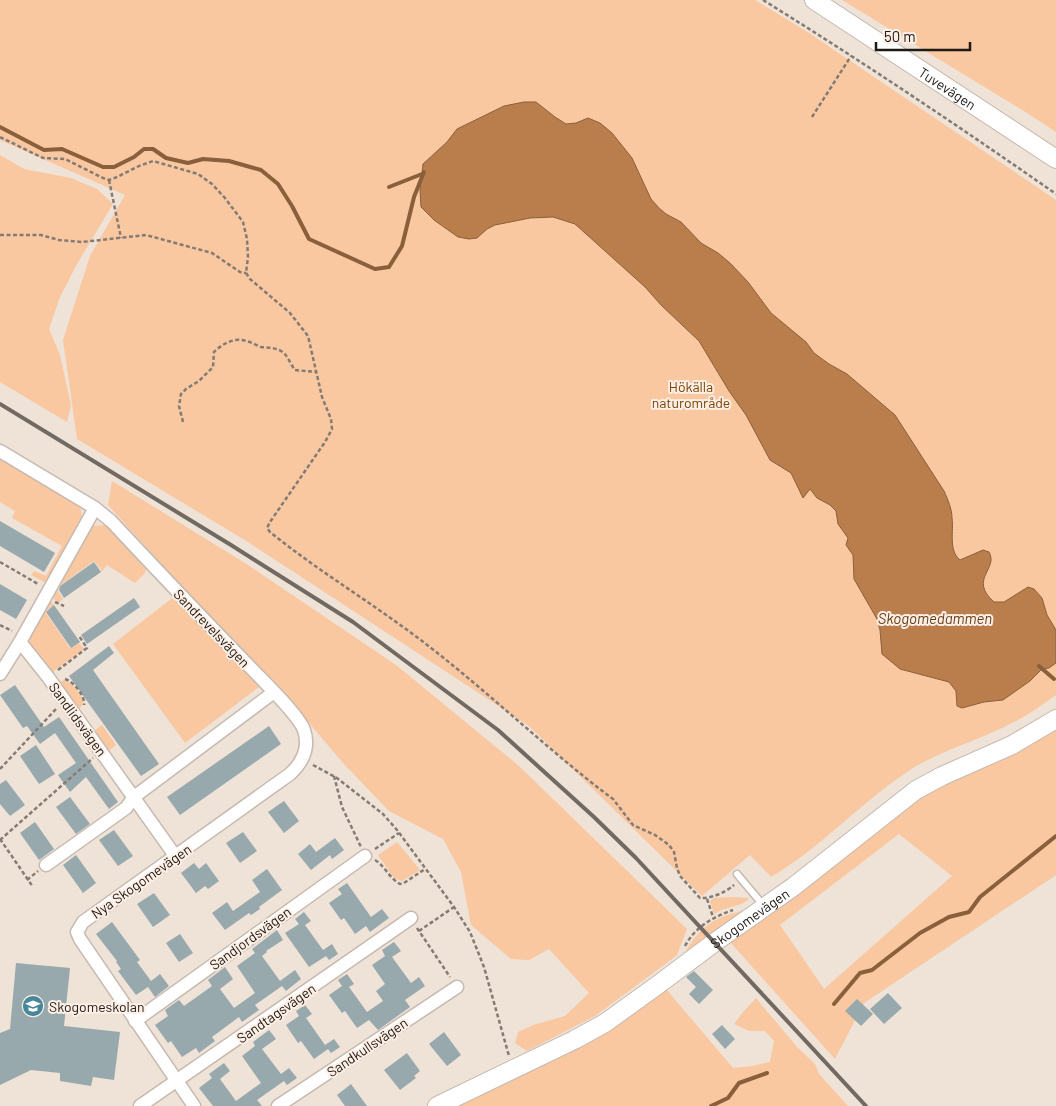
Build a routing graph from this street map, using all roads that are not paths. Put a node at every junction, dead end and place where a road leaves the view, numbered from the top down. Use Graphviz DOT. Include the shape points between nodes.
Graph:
graph roads {
  1 [pos="814,0"];
  2 [pos="1056,159"];
  3 [pos="0,451"];
  4 [pos="95,508"];
  5 [pos="20,642"];
  6 [pos="0,674"];
  7 [pos="274,692"];
  8 [pos="1056,719"];
  9 [pos="303,759"];
  10 [pos="134,797"];
  11 [pos="365,856"];
  12 [pos="176,857"];
  13 [pos="46,865"];
  14 [pos="739,876"];
  15 [pos="762,902"];
  16 [pos="410,918"];
  17 [pos="457,987"];
  18 [pos="135,1021"];
  19 [pos="178,1081"];
  20 [pos="140,1106"];
  21 [pos="194,1106"];
  22 [pos="278,1106"];
  23 [pos="437,1106"];
  1 -- 2 [label="street, Tuvevägen"];
  3 -- 4 [label="street, Sandrevelsvägen"];
  4 -- 5 [label="street"];
  4 -- 7 [label="street, Sandrevelsvägen"];
  5 -- 6 [label="street"];
  5 -- 10 [label="street, Sandlidsvägen"];
  7 -- 9 [label="street, Sandrevelsvägen" via="303,728 307,744"];
  7 -- 10 [label="street"];
  8 -- 15 [label="street, Skogomevägen" via="1025,738 916,790 793,887"];
  9 -- 12 [label="street, Nya Skogomevägen" via="290,774"];
  10 -- 12 [label="street, Sandlidsvägen"];
  10 -- 13 [label="street" via="126,808"];
  11 -- 18 [label="street, Sandjordsvägen"];
  12 -- 18 [label="street, Nya Skogomevägen" via="83,922 77,932"];
  14 -- 15 [label="lane"];
  15 -- 23 [label="street, Skogomevägen" via="605,1023"];
  16 -- 19 [label="street, Sandtagsvägen"];
  17 -- 22 [label="street, Sandkullsvägen"];
  18 -- 19 [label="street, Nya Skogomevägen"];
  19 -- 20 [label="street, Sandtagsvägen"];
  19 -- 21 [label="street, Nya Skogomevägen"];
}
